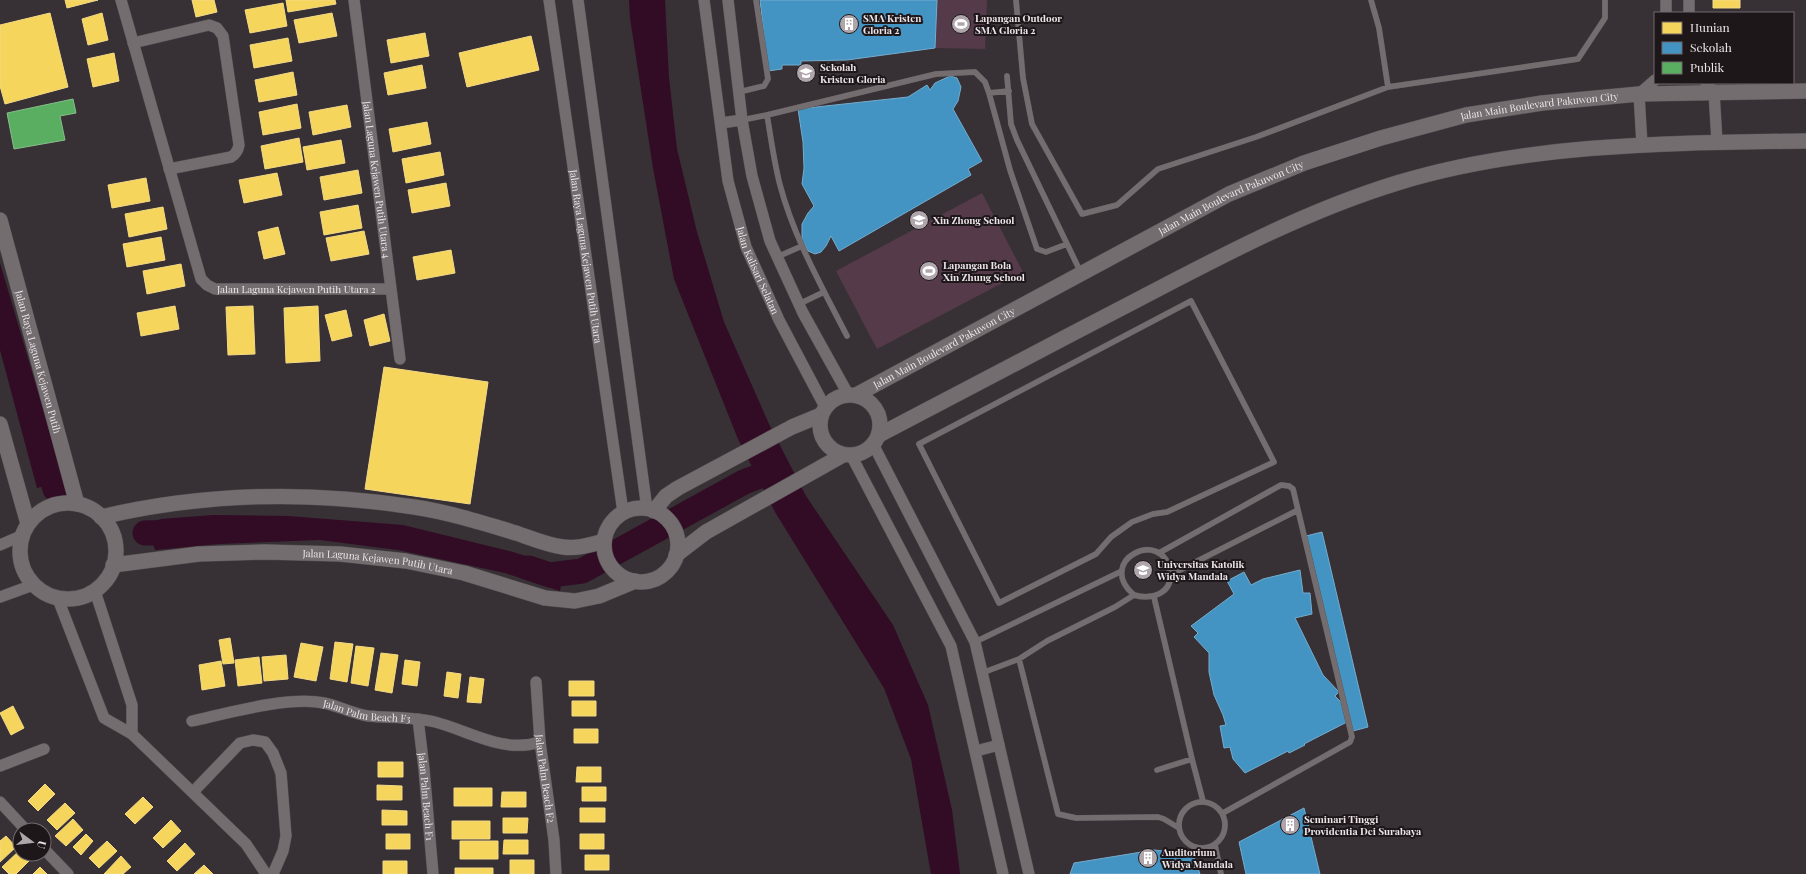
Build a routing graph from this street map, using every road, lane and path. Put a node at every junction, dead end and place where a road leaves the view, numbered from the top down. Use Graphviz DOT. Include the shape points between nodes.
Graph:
graph roads {
  1 [pos="121,0"];
  2 [pos="354,0"];
  3 [pos="549,0"];
  4 [pos="578,0"];
  5 [pos="704,0"];
  6 [pos="728,0"];
  7 [pos="756,0"];
  8 [pos="1016,0"];
  9 [pos="1371,0"];
  10 [pos="1605,0"];
  11 [pos="1666,0"];
  12 [pos="1689,0"];
  13 [pos="1666,12"];
  14 [pos="1689,12"];
  15 [pos="133,43"];
  16 [pos="1007,76"];
  17 [pos="1654,81"];
  18 [pos="1388,87"];
  19 [pos="1710,88"];
  20 [pos="1009,91"];
  21 [pos="1806,91"];
  22 [pos="739,92"];
  23 [pos="989,93"];
  24 [pos="1638,94"];
  25 [pos="767,115"];
  26 [pos="742,120"];
  27 [pos="721,124"];
  28 [pos="1806,141"];
  29 [pos="1717,142"];
  30 [pos="1642,145"];
  31 [pos="169,169"];
  32 [pos="0,220"];
  33 [pos="1067,244"];
  34 [pos="802,246"];
  35 [pos="777,257"];
  36 [pos="1081,273"];
  37 [pos="390,289"];
  38 [pos="824,292"];
  39 [pos="799,304"];
  40 [pos="847,336"];
  41 [pos="400,359"];
  42 [pos="852,394"];
  43 [pos="823,411"];
  44 [pos="0,424"];
  45 [pos="876,440"];
  46 [pos="847,455"];
  47 [pos="77,504"];
  48 [pos="650,510"];
  49 [pos="1298,510"];
  50 [pos="623,512"];
  51 [pos="101,517"];
  52 [pos="26,529"];
  53 [pos="604,541"];
  54 [pos="0,545"];
  55 [pos="1159,553"];
  56 [pos="676,555"];
  57 [pos="113,565"];
  58 [pos="1122,571"];
  59 [pos="1170,575"];
  60 [pos="634,581"];
  61 [pos="33,585"];
  62 [pos="95,591"];
  63 [pos="1134,595"];
  64 [pos="1154,596"];
  65 [pos="0,597"];
  66 [pos="58,598"];
  67 [pos="999,603"];
  68 [pos="975,642"];
  69 [pos="1019,659"];
  70 [pos="982,673"];
  71 [pos="536,682"];
  72 [pos="418,719"];
  73 [pos="192,721"];
  74 [pos="132,734"];
  75 [pos="540,742"];
  76 [pos="999,745"];
  77 [pos="44,748"];
  78 [pos="976,751"];
  79 [pos="1192,759"];
  80 [pos="0,766"];
  81 [pos="1157,770"];
  82 [pos="193,792"];
  83 [pos="1203,801"];
  84 [pos="0,802"];
  85 [pos="1223,813"];
  86 [pos="19,822"];
  87 [pos="1179,828"];
  88 [pos="1215,845"];
  89 [pos="52,857"];
  90 [pos="68,874"];
  91 [pos="266,874"];
  92 [pos="273,874"];
  93 [pos="433,874"];
  94 [pos="556,874"];
  95 [pos="1003,874"];
  96 [pos="1029,874"];
  97 [pos="1222,874"];
  1 -- 15 [label="street, Jalan Laguna Kejawen Putih Utara 2"];
  2 -- 37 [label="street, Jalan Laguna Kejawen Putih Utara 4"];
  3 -- 50 [label="street, Jalan Raya Laguna Kejawen Putih Utara"];
  4 -- 48 [label="street"];
  5 -- 27 [label="street, Jalan Kalisari Selatan"];
  6 -- 22 [label="street, Jalan Kalisari Selatan"];
  7 -- 22 [label="lane" via="768,79 764,86"];
  8 -- 18 [label="lane" via="1023,78 1032,124 1082,214 1117,205 1158,169 1256,137"];
  9 -- 18 [label="lane" via="1379,28"];
  10 -- 18 [label="lane" via="1605,18 1578,59"];
  11 -- 13 [label="street"];
  12 -- 14 [label="street"];
  15 -- 31 [label="street, Jalan Laguna Kejawen Putih Utara 2"];
  15 -- 31 [label="street" via="209,25 217,28 223,36 238,150 231,157"];
  16 -- 20 [label="lane"];
  17 -- 24 [label="street"];
  19 -- 21 [label="street, Jalan Main Boulevard Pakuwon City"];
  19 -- 24 [label="street, Jalan Main Boulevard Pakuwon City"];
  19 -- 29 [label="street"];
  20 -- 23 [label="lane"];
  20 -- 33 [label="lane" via="1011,124 1017,140"];
  22 -- 26 [label="street, Jalan Kalisari Selatan"];
  23 -- 25 [label="lane" via="985,82 975,72 936,74"];
  23 -- 33 [label="lane" via="1010,170 1037,249 1046,252"];
  24 -- 30 [label="street"];
  24 -- 36 [label="street, Jalan Main Boulevard Pakuwon City" via="1542,103 1466,115 1381,138 1304,163 1229,194"];
  25 -- 26 [label="lane"];
  25 -- 34 [label="lane" via="780,184 794,230"];
  26 -- 27 [label="street"];
  26 -- 35 [label="street, Jalan Kalisari Selatan" via="752,176"];
  27 -- 43 [label="street, Jalan Kalisari Selatan" via="728,182 746,247"];
  28 -- 29 [label="street"];
  29 -- 30 [label="street"];
  30 -- 45 [label="street" via="1549,153 1473,164 1398,183 1326,208 1242,245"];
  31 -- 37 [label="street, Jalan Laguna Kejawen Putih Utara 2" via="201,279 207,285 215,289"];
  32 -- 47 [label="street, Jalan Raya Laguna Kejawen Putih"];
  33 -- 36 [label="lane"];
  34 -- 35 [label="lane"];
  34 -- 38 [label="lane"];
  35 -- 39 [label="street, Jalan Kalisari Selatan"];
  36 -- 42 [label="street, Jalan Main Boulevard Pakuwon City"];
  37 -- 41 [label="street, Jalan Laguna Kejawen Putih Utara 4"];
  38 -- 39 [label="lane"];
  38 -- 40 [label="lane"];
  39 -- 42 [label="street, Jalan Kalisari Selatan"];
  42 -- 43 [label="street" via="835,398"];
  42 -- 45 [label="street" via="869,401 878,413 880,420"];
  43 -- 46 [label="street" via="819,423 823,440 828,446"];
  43 -- 48 [label="street" via="721,463 666,496"];
  44 -- 52 [label="street"];
  45 -- 46 [label="street" via="864,452"];
  45 -- 68 [label="street"];
  46 -- 56 [label="street" via="818,468 706,532"];
  46 -- 78 [label="street" via="951,646"];
  47 -- 51 [label="street"];
  47 -- 52 [label="street" via="50,507 38,514"];
  48 -- 50 [label="street" via="635,509"];
  48 -- 56 [label="street" via="660,513 675,531 678,543"];
  49 -- 55 [label="lane" via="1294,490 1282,485"];
  49 -- 59 [label="lane"];
  49 -- 85 [label="lane" via="1352,737 1350,742"];
  50 -- 53 [label="street" via="613,520"];
  51 -- 53 [label="street" via="194,500 264,497 346,499 415,507 478,521 562,547 582,548"];
  51 -- 57 [label="street" via="108,525 115,544"];
  52 -- 54 [label="street"];
  52 -- 61 [label="street" via="20,552 24,570"];
  53 -- 60 [label="street" via="605,555 612,567 622,576"];
  55 -- 58 [label="lane" via="1136,551 1124,563"];
  55 -- 59 [label="lane" via="1169,566"];
  56 -- 60 [label="street" via="670,567 660,576 648,581"];
  57 -- 60 [label="street, Jalan Laguna Kejawen Putih Utara" via="199,554 340,554 406,561 464,573 545,598 575,602 599,596"];
  57 -- 62 [label="street" via="106,580"];
  58 -- 63 [label="lane" via="1127,589"];
  58 -- 68 [label="lane"];
  59 -- 64 [label="lane" via="1162,592"];
  61 -- 65 [label="street"];
  61 -- 66 [label="street" via="45,594"];
  62 -- 66 [label="street" via="77,598"];
  62 -- 74 [label="street" via="132,705"];
  63 -- 64 [label="lane" via="1144,598"];
  63 -- 69 [label="lane" via="1047,641"];
  64 -- 79 [label="lane"];
  66 -- 74 [label="street" via="104,718"];
  67 -- 67 [label="lane" via="919,444 1191,301 1274,462 1168,512 1153,514 1132,522 1111,537 1096,554"];
  68 -- 70 [label="street"];
  69 -- 70 [label="lane"];
  69 -- 87 [label="lane" via="1058,814 1076,818 1158,817"];
  70 -- 76 [label="street"];
  71 -- 75 [label="street, Jalan Palm Beach F2"];
  72 -- 73 [label="street, Jalan Palm Beach F3" via="366,716 323,703 295,702"];
  72 -- 75 [label="street, Jalan Palm Beach F3" via="435,722 500,744 529,746"];
  72 -- 93 [label="street, Jalan Palm Beach F1"];
  74 -- 82 [label="street"];
  75 -- 94 [label="street, Jalan Palm Beach F2" via="554,840"];
  76 -- 78 [label="street"];
  76 -- 96 [label="street"];
  77 -- 80 [label="street"];
  78 -- 95 [label="street"];
  79 -- 81 [label="lane"];
  79 -- 83 [label="lane"];
  82 -- 91 [label="street" via="246,844"];
  82 -- 92 [label="street" via="240,743 253,740 265,742 273,753 281,773 286,836 283,851"];
  83 -- 85 [label="lane" via="1215,804"];
  83 -- 87 [label="lane" via="1188,806 1181,816"];
  84 -- 86 [label="street"];
  85 -- 88 [label="lane" via="1225,831"];
  87 -- 88 [label="lane" via="1186,842 1192,846 1200,848"];
  88 -- 97 [label="lane"];
  89 -- 90 [label="street"];
}
